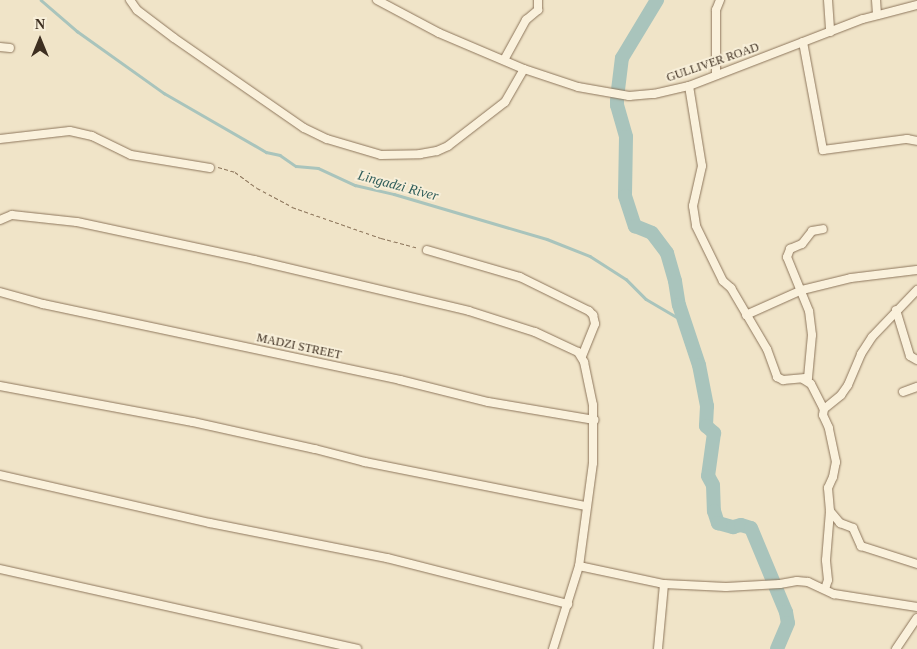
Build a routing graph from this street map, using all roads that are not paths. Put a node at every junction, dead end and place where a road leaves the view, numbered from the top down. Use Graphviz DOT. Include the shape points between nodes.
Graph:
graph roads {
  1 [pos="129,0"];
  2 [pos="377,0"];
  3 [pos="538,0"];
  4 [pos="720,0"];
  5 [pos="828,0"];
  6 [pos="876,0"];
  7 [pos="917,5"];
  8 [pos="877,15"];
  9 [pos="830,32"];
  10 [pos="803,42"];
  11 [pos="0,47"];
  12 [pos="10,48"];
  13 [pos="504,60"];
  14 [pos="524,69"];
  15 [pos="716,75"];
  16 [pos="689,86"];
  17 [pos="0,139"];
  18 [pos="917,141"];
  19 [pos="210,168"];
  20 [pos="0,220"];
  21 [pos="823,229"];
  22 [pos="427,250"];
  23 [pos="917,270"];
  24 [pos="802,290"];
  25 [pos="917,290"];
  26 [pos="0,292"];
  27 [pos="896,310"];
  28 [pos="746,315"];
  29 [pos="582,356"];
  30 [pos="917,360"];
  31 [pos="803,379"];
  32 [pos="0,386"];
  33 [pos="917,387"];
  34 [pos="903,392"];
  35 [pos="824,409"];
  36 [pos="594,420"];
  37 [pos="0,475"];
  38 [pos="586,506"];
  39 [pos="830,511"];
  40 [pos="917,564"];
  41 [pos="579,566"];
  42 [pos="0,569"];
  43 [pos="664,584"];
  44 [pos="824,589"];
  45 [pos="568,604"];
  46 [pos="917,606"];
  47 [pos="917,618"];
  48 [pos="357,649"];
  49 [pos="553,649"];
  50 [pos="658,649"];
  51 [pos="896,649"];
  1 -- 14 [label="street" via="174,38 304,128 326,139 381,155 420,154 448,146 505,102"];
  2 -- 13 [label="street, GULLIVER ROAD" via="439,33"];
  3 -- 13 [label="street" via="538,10 526,20"];
  4 -- 15 [label="street" via="716,10"];
  5 -- 9 [label="street"];
  6 -- 8 [label="street"];
  7 -- 8 [label="street, GULLIVER ROAD"];
  8 -- 9 [label="street, GULLIVER ROAD"];
  9 -- 10 [label="street, GULLIVER ROAD"];
  10 -- 15 [label="street, GULLIVER ROAD"];
  10 -- 18 [label="street" via="823,150 907,139"];
  11 -- 12 [label="street"];
  13 -- 14 [label="street, GULLIVER ROAD"];
  14 -- 16 [label="street, GULLIVER ROAD" via="578,87 629,96"];
  15 -- 16 [label="street, GULLIVER ROAD"];
  16 -- 28 [label="street" via="702,166 693,216 722,281 731,288"];
  17 -- 19 [label="street" via="70,131 92,136 131,155"];
  20 -- 29 [label="street" via="19,215 85,223 254,260 506,322 536,332"];
  21 -- 24 [label="street" via="812,231 802,244 790,249 787,257"];
  22 -- 29 [label="street" via="520,277 589,311 595,324"];
  23 -- 24 [label="street" via="851,278"];
  24 -- 28 [label="street"];
  24 -- 31 [label="street" via="812,335 810,372 808,378"];
  25 -- 27 [label="street"];
  26 -- 36 [label="street, MADZI STREET" via="488,402"];
  27 -- 30 [label="street" via="910,356"];
  27 -- 35 [label="street" via="868,343 841,395"];
  28 -- 31 [label="street" via="765,344 777,377 783,380"];
  29 -- 36 [label="street" via="594,405"];
  31 -- 35 [label="street" via="811,384"];
  32 -- 38 [label="street" via="193,422 365,462"];
  33 -- 34 [label="street"];
  35 -- 39 [label="street" via="835,452 833,477 828,488"];
  36 -- 38 [label="street"];
  37 -- 45 [label="street" via="210,523 387,558"];
  38 -- 41 [label="street"];
  39 -- 40 [label="street" via="840,523 853,528 861,546"];
  39 -- 44 [label="street" via="826,560 828,580"];
  41 -- 43 [label="street"];
  41 -- 45 [label="street"];
  42 -- 48 [label="street"];
  43 -- 44 [label="street" via="726,586 803,582"];
  43 -- 50 [label="street"];
  44 -- 46 [label="street" via="834,594"];
  45 -- 49 [label="street"];
  47 -- 51 [label="street"];
}
